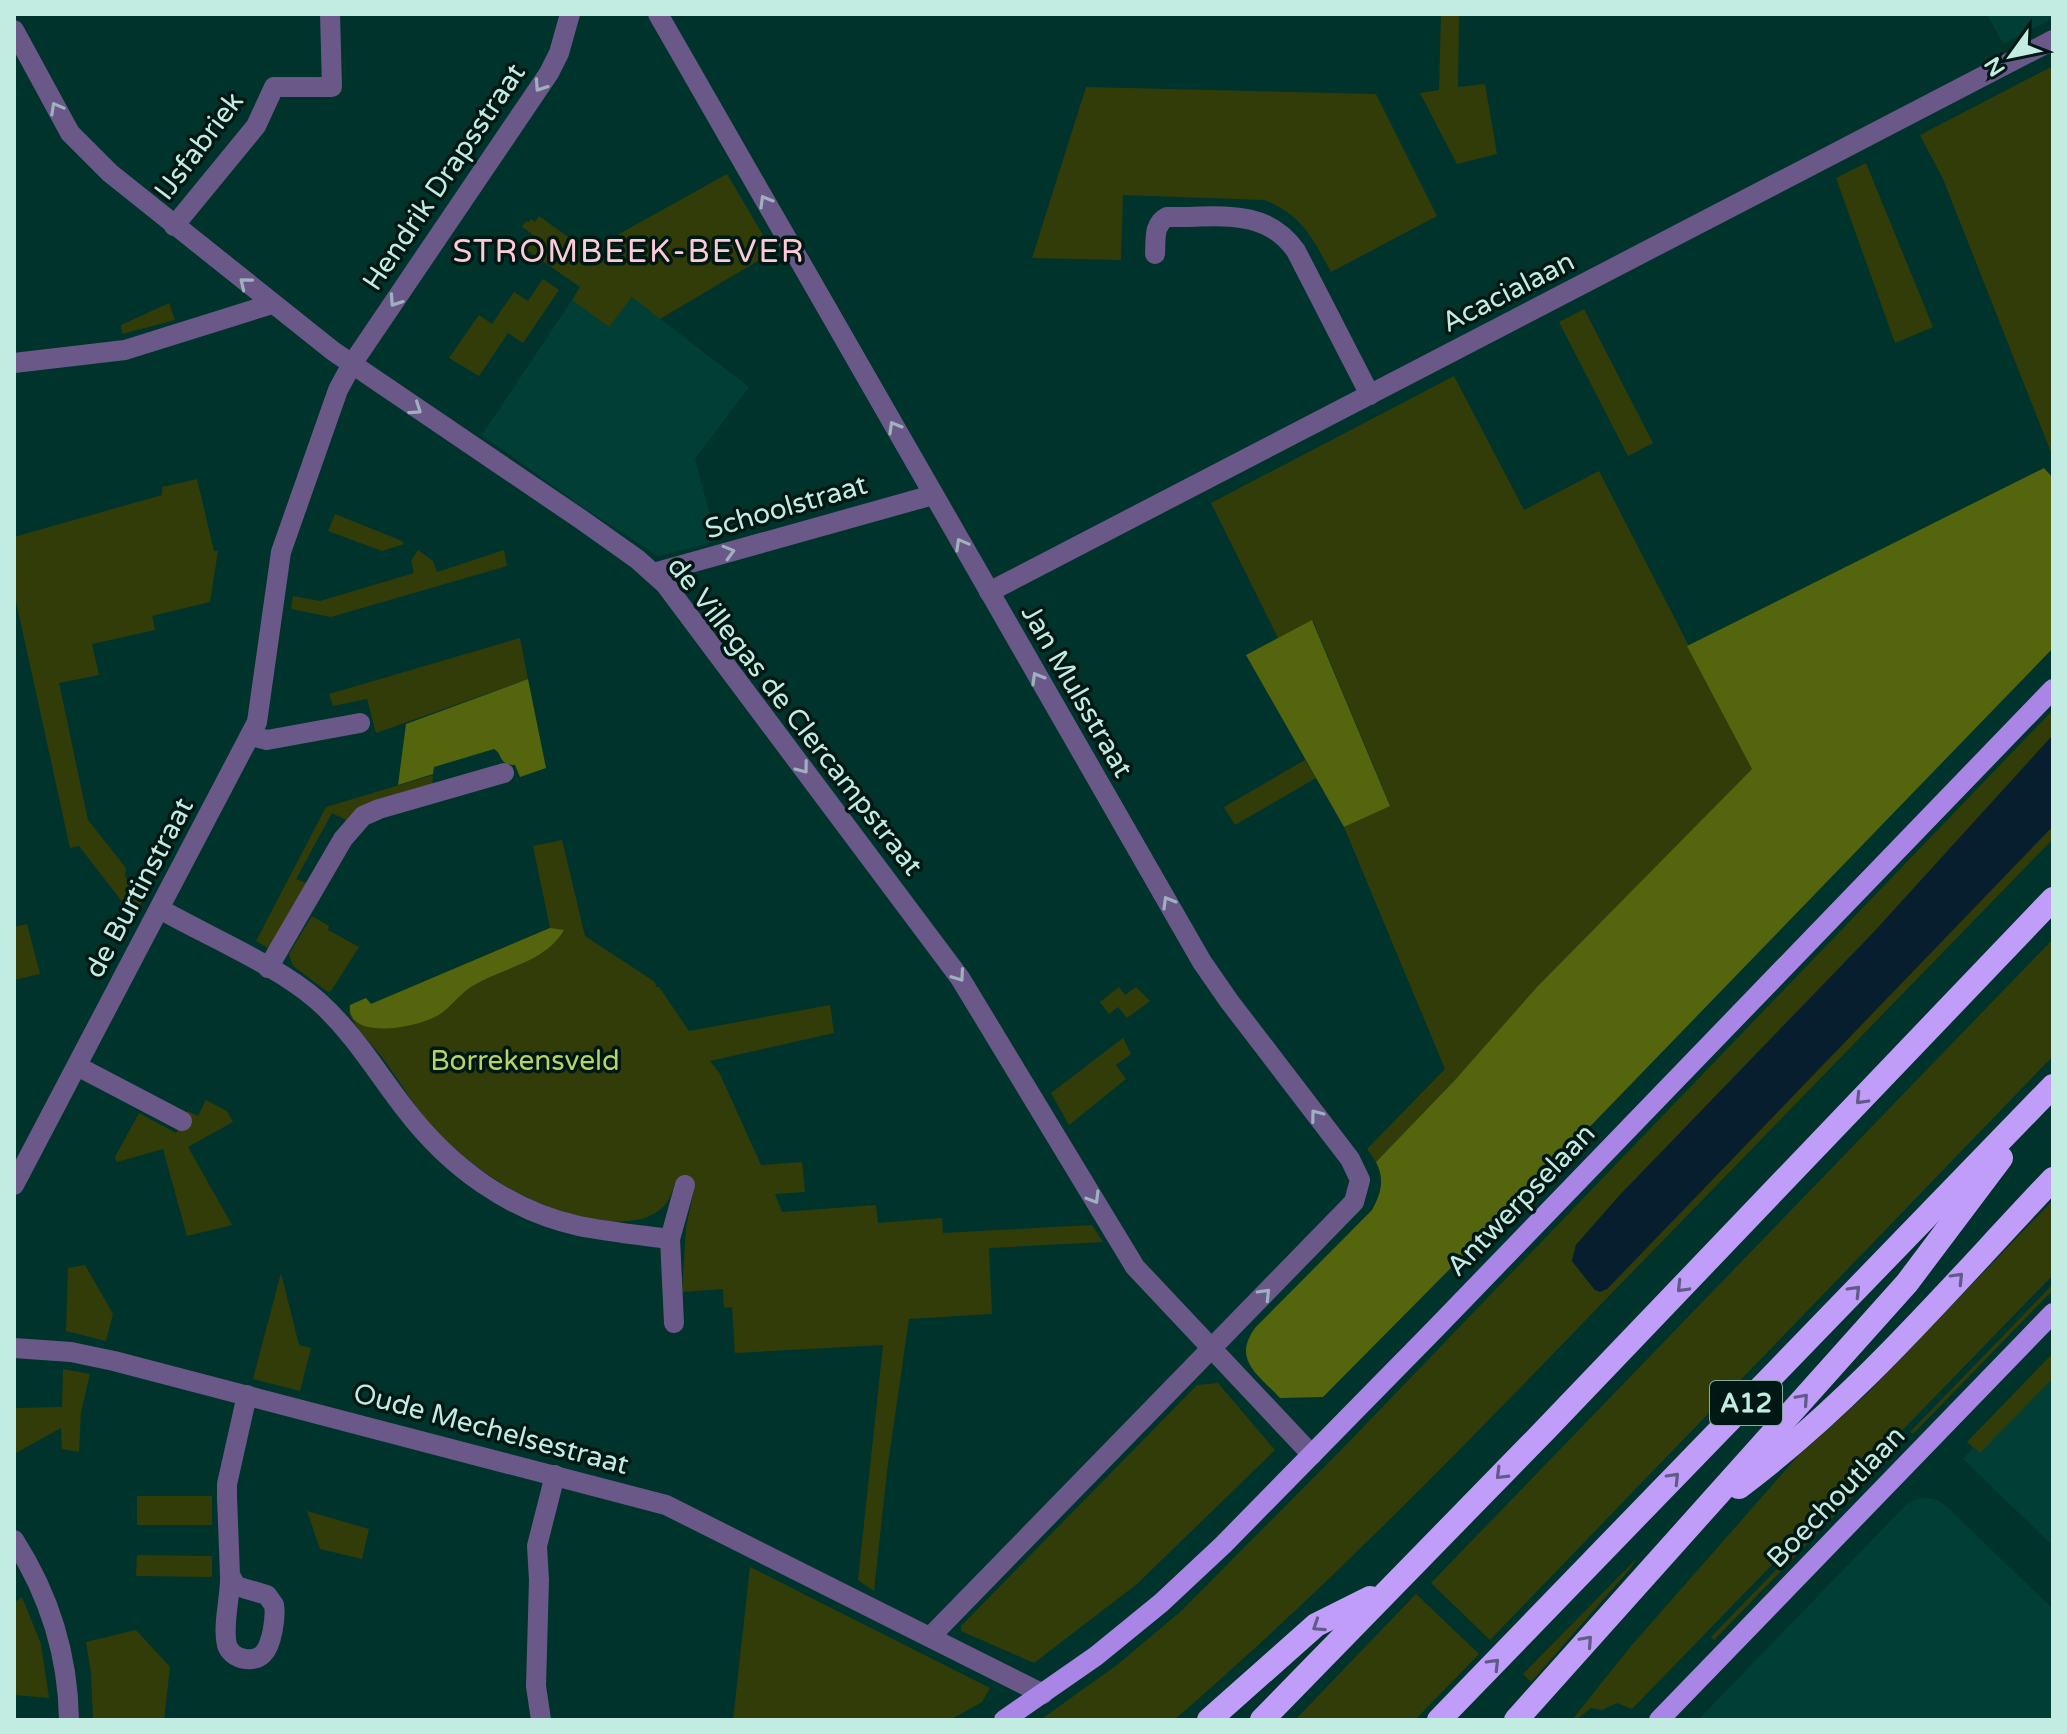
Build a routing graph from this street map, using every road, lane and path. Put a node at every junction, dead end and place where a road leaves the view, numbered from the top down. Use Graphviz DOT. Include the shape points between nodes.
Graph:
graph roads {
  1 [pos="330,14"];
  2 [pos="570,14"];
  3 [pos="658,14"];
  4 [pos="14,30"];
  5 [pos="2053,40"];
  6 [pos="174,226"];
  7 [pos="1155,254"];
  8 [pos="272,304"];
  9 [pos="14,363"];
  10 [pos="352,364"];
  11 [pos="1370,395"];
  12 [pos="933,495"];
  13 [pos="654,573"];
  14 [pos="989,592"];
  15 [pos="2053,689"];
  16 [pos="360,723"];
  17 [pos="251,736"];
  18 [pos="504,773"];
  19 [pos="2053,880"];
  20 [pos="2053,899"];
  21 [pos="160,909"];
  22 [pos="268,968"];
  23 [pos="1915,1043"];
  24 [pos="77,1066"];
  25 [pos="2053,1087"];
  26 [pos="182,1121"];
  27 [pos="2053,1179"];
  28 [pos="14,1185"];
  29 [pos="685,1185"];
  30 [pos="670,1239"];
  31 [pos="2053,1313"];
  32 [pos="674,1323"];
  33 [pos="14,1348"];
  34 [pos="1211,1350"];
  35 [pos="247,1395"];
  36 [pos="1312,1455"];
  37 [pos="555,1475"];
  38 [pos="1695,1520"];
  39 [pos="14,1540"];
  40 [pos="230,1575"];
  41 [pos="1387,1590"];
  42 [pos="931,1636"];
  43 [pos="1043,1694"];
  44 [pos="69,1720"];
  45 [pos="541,1720"];
  46 [pos="1004,1720"];
  47 [pos="1209,1720"];
  48 [pos="1262,1720"];
  49 [pos="1439,1720"];
  50 [pos="1516,1720"];
  51 [pos="1659,1720"];
  1 -- 6 [label="street, IJsfabriek" via="332,87 274,87 256,126"];
  2 -- 10 [label="street, Hendrik Drapsstraat, one-way" via="549,73"];
  12 -- 3 [label="street, Jan Mulsstraat, one-way"];
  6 -- 4 [label="street, de Villegas de Clercampstraat, one-way" via="70,133"];
  5 -- 11 [label="street, Acacialaan"];
  8 -- 6 [label="street, de Villegas de Clercampstraat, one-way"];
  7 -- 11 [label="street" via="1157,227 1167,217 1252,219 1274,227 1296,251"];
  8 -- 9 [label="street" via="125,350"];
  8 -- 10 [label="street, de Villegas de Clercampstraat"];
  10 -- 13 [label="street, de Villegas de Clercampstraat, one-way"];
  10 -- 17 [label="street, de Burtinstraat" via="281,552"];
  11 -- 14 [label="street, Acacialaan"];
  13 -- 12 [label="street, Schoolstraat, one-way"];
  14 -- 12 [label="street, Jan Mulsstraat, one-way"];
  13 -- 34 [label="street, de Villegas de Clercampstraat, one-way" via="960,978 1135,1267"];
  34 -- 14 [label="street, Jan Mulsstraat, one-way" via="1354,1202 1360,1180 1202,962"];
  15 -- 36 [label="main road, Antwerpselaan"];
  16 -- 17 [label="street" via="267,740"];
  17 -- 21 [label="street, de Burtinstraat"];
  18 -- 22 [label="street" via="363,816 343,839"];
  19 -- 23 [label="highway"];
  20 -- 23 [label="highway"];
  21 -- 22 [label="street"];
  21 -- 24 [label="street, de Burtinstraat"];
  22 -- 30 [label="street" via="340,1022 421,1128 483,1184 560,1221"];
  23 -- 41 [label="highway, one-way"];
  24 -- 26 [label="street"];
  24 -- 28 [label="street, de Burtinstraat"];
  38 -- 25 [label="highway, one-way" via="1907,1283"];
  49 -- 25 [label="highway, A12, one-way"];
  38 -- 27 [label="highway, one-way" via="1790,1449"];
  29 -- 30 [label="street"];
  30 -- 32 [label="street"];
  31 -- 51 [label="main road, Boechoutlaan"];
  33 -- 35 [label="street, Oude Mechelsestraat" via="92,1356"];
  34 -- 36 [label="street, de Villegas de Clercampstraat"];
  34 -- 42 [label="street"];
  35 -- 37 [label="street, Oude Mechelsestraat"];
  35 -- 40 [label="street" via="227,1484"];
  36 -- 43 [label="main road, Antwerpselaan" via="1161,1603"];
  37 -- 42 [label="street, Oude Mechelsestraat" via="666,1505"];
  37 -- 45 [label="street" via="537,1546 536,1686"];
  50 -- 38 [label="highway, one-way"];
  39 -- 44 [label="street" via="42,1591 61,1643"];
  41 -- 47 [label="highway, one-way" via="1316,1625"];
  41 -- 48 [label="highway"];
  42 -- 43 [label="street, Oude Mechelsestraat"];
  43 -- 46 [label="main road, Antwerpselaan"];
}
